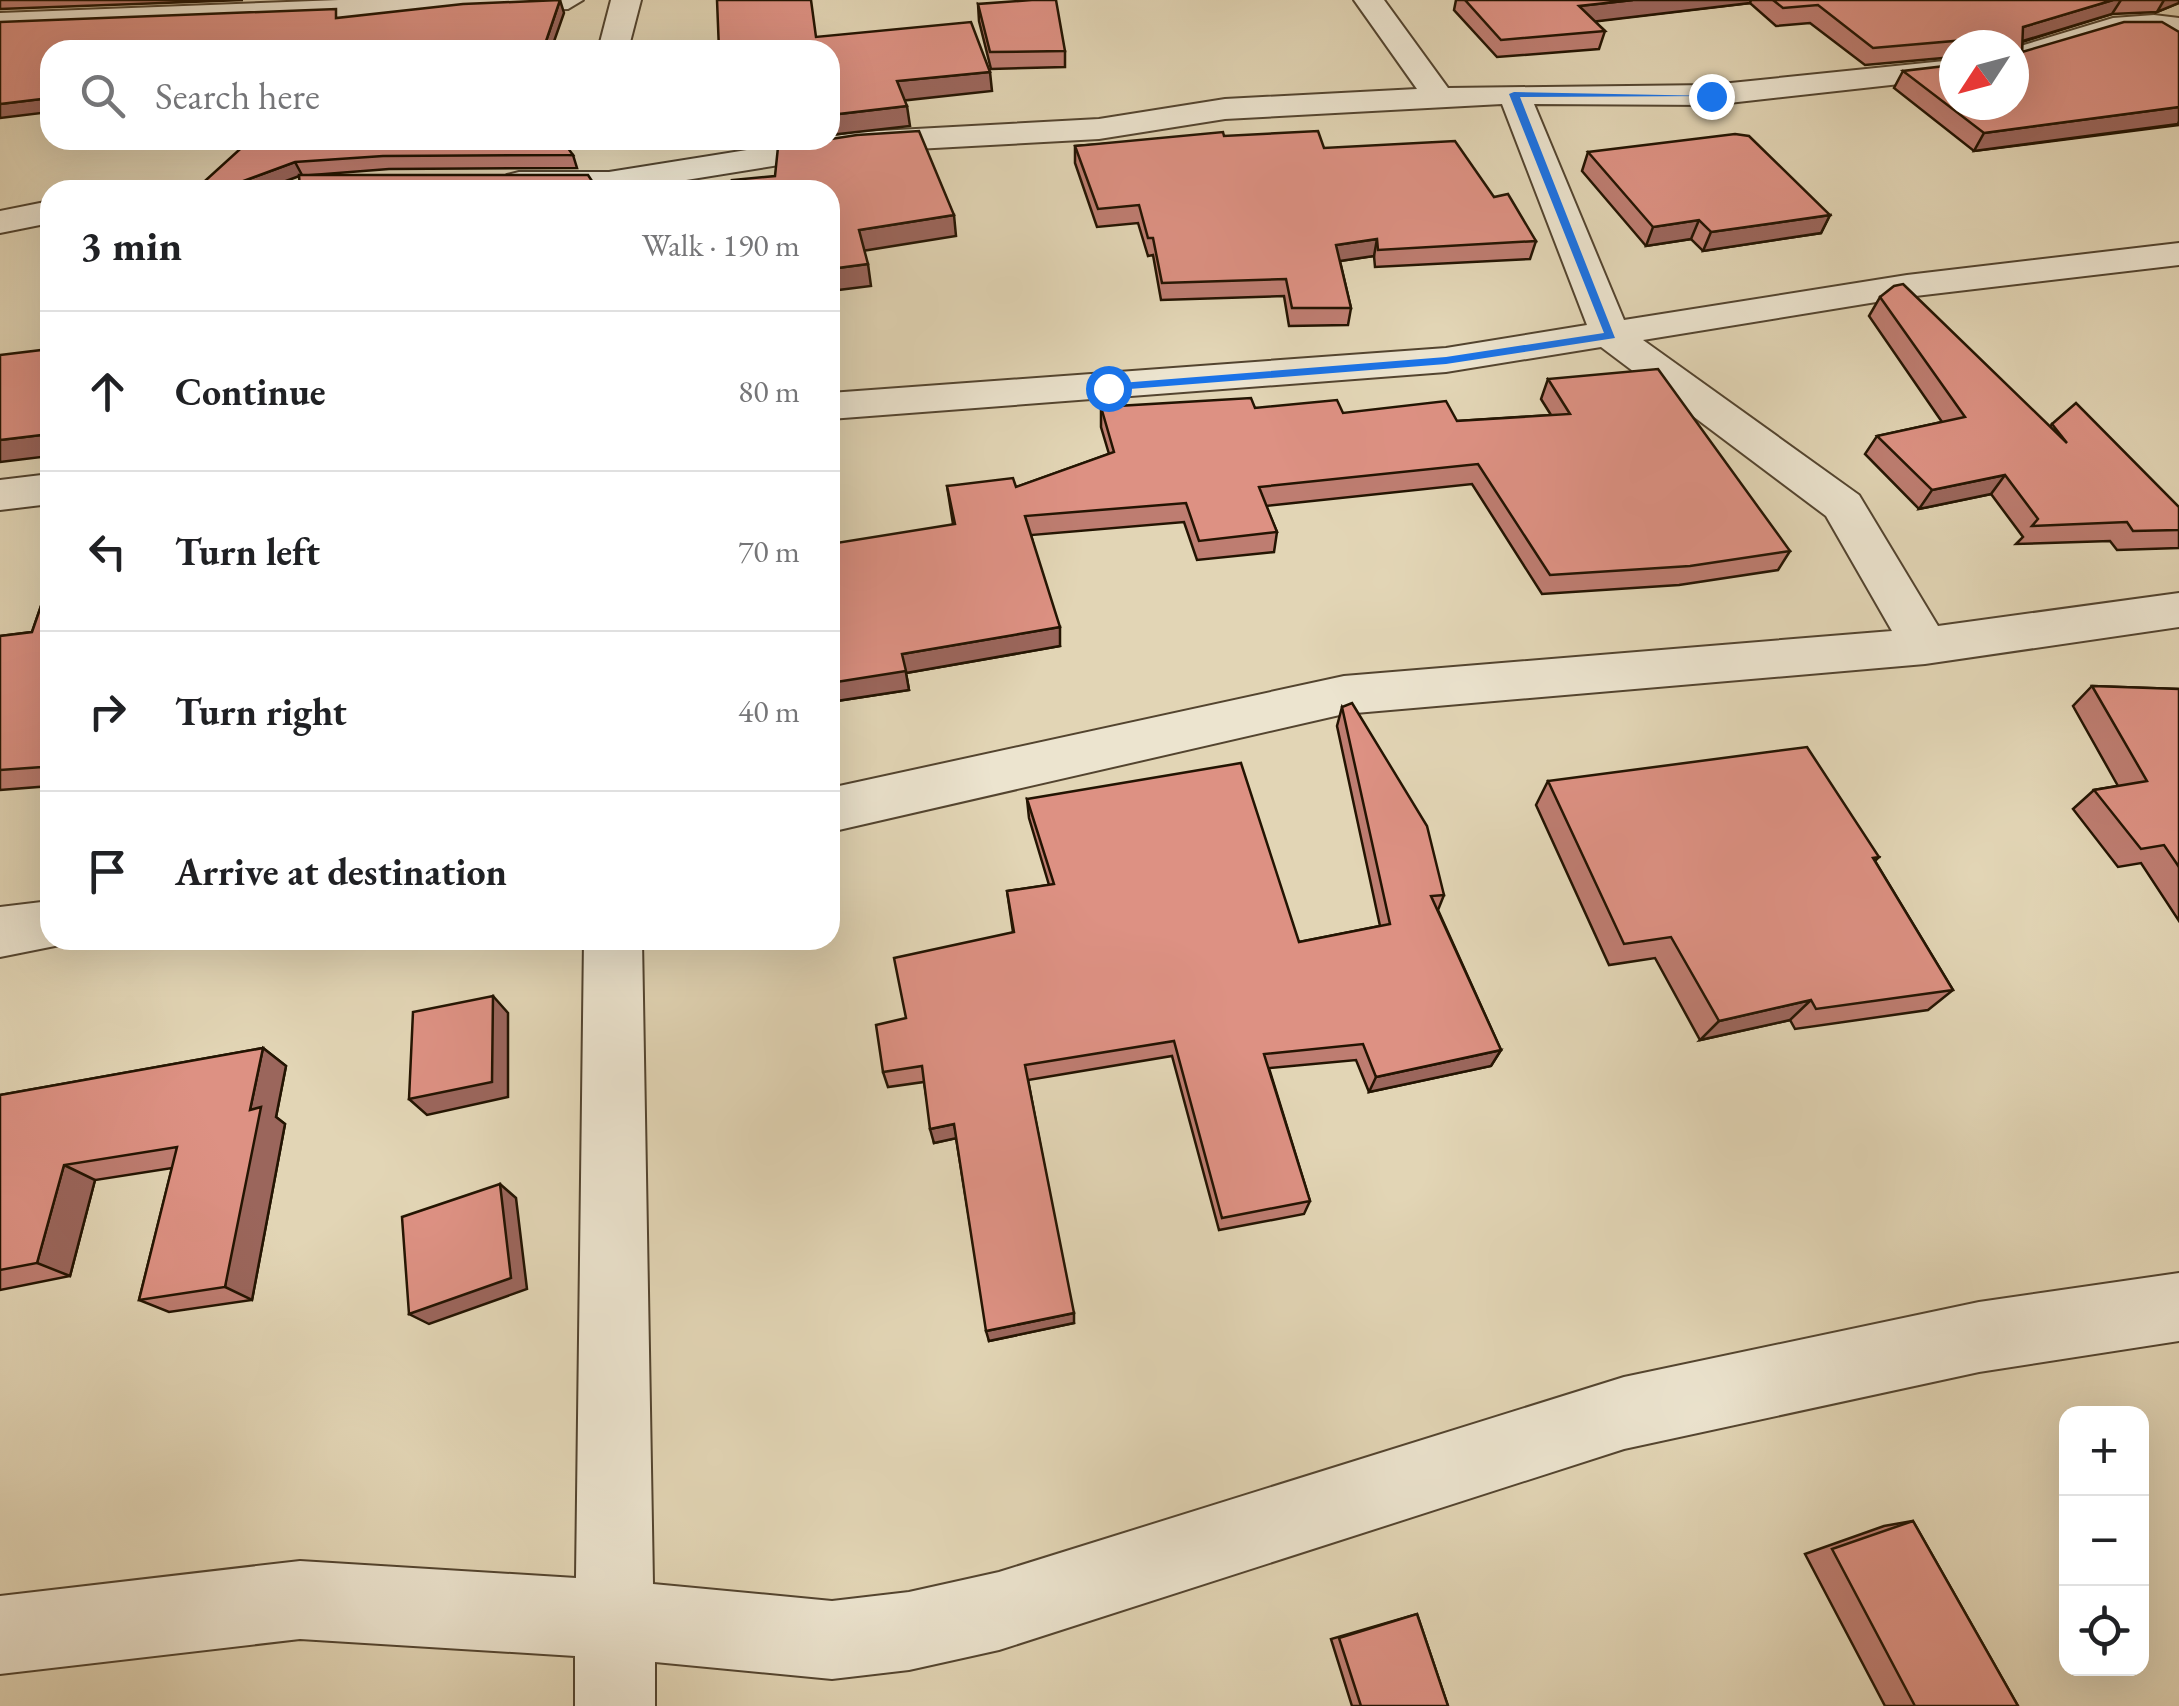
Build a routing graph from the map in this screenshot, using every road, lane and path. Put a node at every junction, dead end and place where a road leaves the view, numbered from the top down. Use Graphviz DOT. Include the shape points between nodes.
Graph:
graph roads {
  1 [pos="568,0"];
  2 [pos="626,0"];
  3 [pos="1369,0"];
  4 [pos="2102,0"];
  5 [pos="0,22"];
  6 [pos="616,40"];
  7 [pos="2029,53"];
  8 [pos="1939,72"];
  9 [pos="1514,94"];
  10 [pos="1440,98"];
  11 [pos="840,145"];
  12 [pos="799,150"];
  13 [pos="608,175"];
  14 [pos="522,180"];
  15 [pos="40,214"];
  16 [pos="0,222"];
  17 [pos="2179,254"];
  18 [pos="1611,336"];
  19 [pos="840,405"];
  20 [pos="40,490"];
  21 [pos="0,495"];
  22 [pos="2179,610"];
  23 [pos="1925,646"];
  24 [pos="840,808"];
  25 [pos="40,927"];
  26 [pos="0,932"];
  27 [pos="613,950"];
  28 [pos="2179,1306"];
  29 [pos="616,1618"];
  30 [pos="0,1635"];
  31 [pos="615,1706"];
  1 -- 5 [label="street"];
  2 -- 6 [label="street"];
  3 -- 10 [label="street"];
  4 -- 7 [label="street" via="2179,27 2100,26"];
  8 -- 9 [label="street" via="1711,96"];
  9 -- 10 [label="street"];
  9 -- 18 [label="street"];
  10 -- 11 [label="street" via="1225,109 1099,128"];
  12 -- 13 [label="street"];
  13 -- 14 [label="street"];
  15 -- 16 [label="street"];
  17 -- 18 [label="street" via="1907,286"];
  18 -- 19 [label="street" via="1446,360"];
  18 -- 23 [label="street" via="1843,506"];
  20 -- 21 [label="street"];
  22 -- 23 [label="street"];
  23 -- 24 [label="street" via="1344,695"];
  25 -- 26 [label="street"];
  27 -- 29 [label="street"];
  28 -- 29 [label="street" via="1979,1337 1624,1413 999,1611 910,1631 832,1640"];
  29 -- 30 [label="street" via="300,1600"];
  29 -- 31 [label="street"];
}
